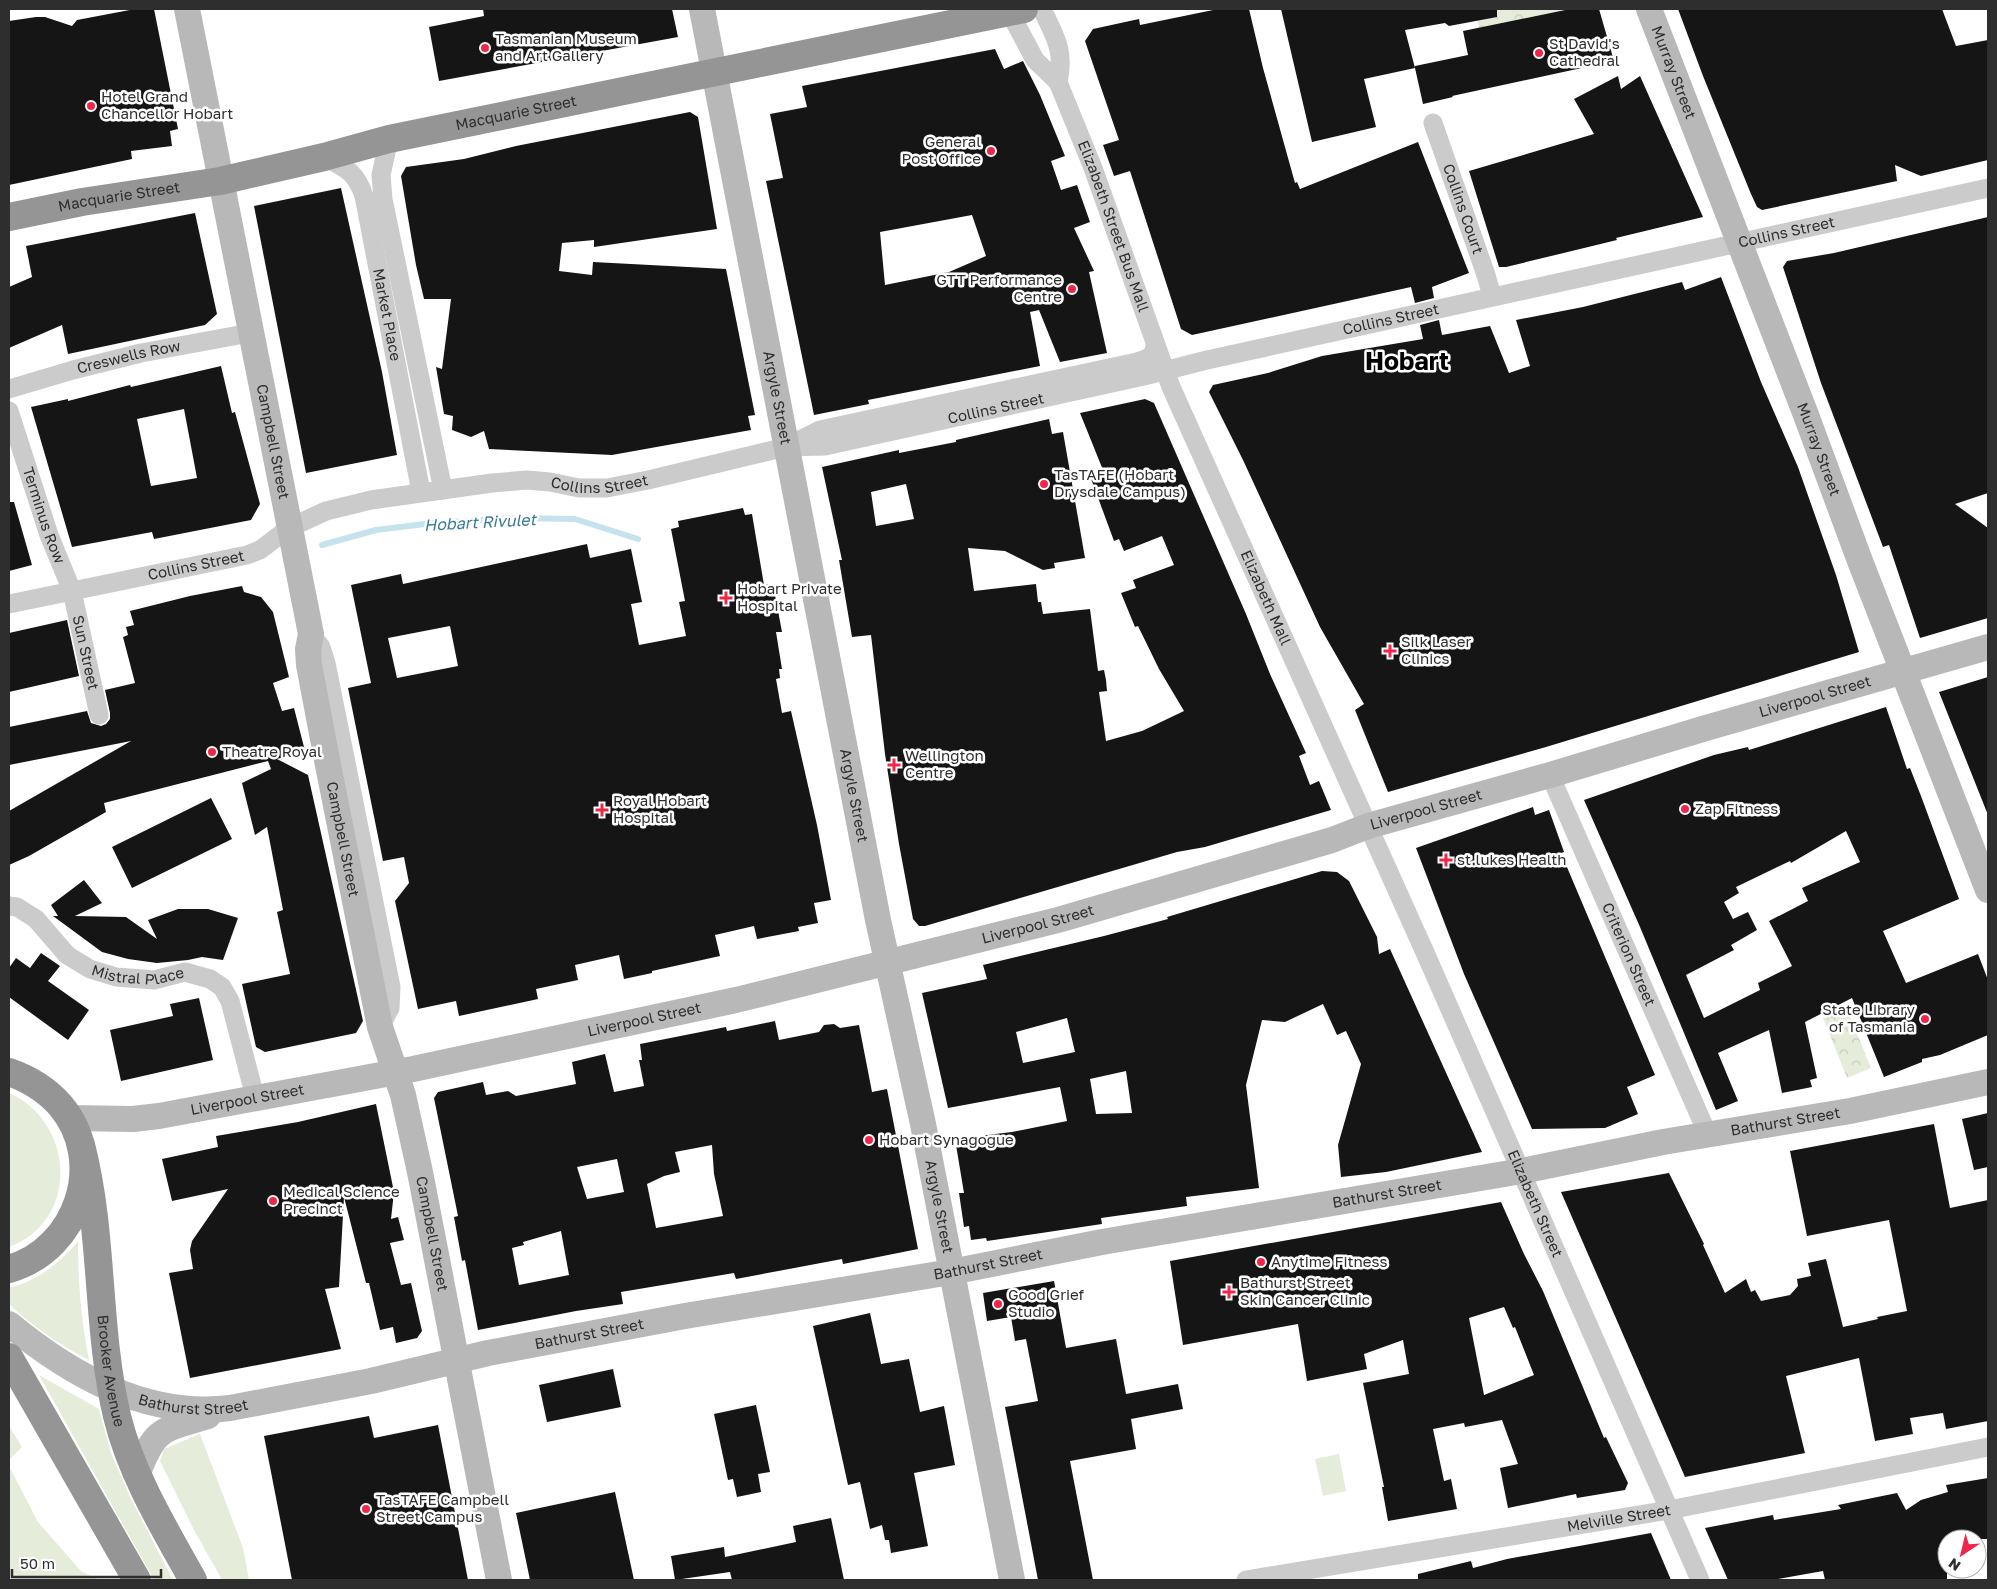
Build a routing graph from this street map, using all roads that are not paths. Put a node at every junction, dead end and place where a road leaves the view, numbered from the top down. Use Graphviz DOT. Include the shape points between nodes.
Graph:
graph roads {
  1 [pos="187,9"];
  2 [pos="702,9"];
  3 [pos="1042,9"];
  4 [pos="1649,9"];
  5 [pos="1013,10"];
  6 [pos="714,73"];
  7 [pos="1058,82"];
  8 [pos="1433,123"];
  9 [pos="389,139"];
  10 [pos="324,157"];
  11 [pos="220,181"];
  12 [pos="1988,188"];
  13 [pos="9,217"];
  14 [pos="1739,243"];
  15 [pos="1492,296"];
  16 [pos="250,333"];
  17 [pos="411,336"];
  18 [pos="391,337"];
  19 [pos="1155,346"];
  20 [pos="1164,371"];
  21 [pos="9,389"];
  22 [pos="9,410"];
  23 [pos="786,447"];
  24 [pos="443,490"];
  25 [pos="421,492"];
  26 [pos="289,528"];
  27 [pos="72,591"];
  28 [pos="9,604"];
  29 [pos="1988,647"];
  30 [pos="1903,671"];
  31 [pos="99,715"];
  32 [pos="1550,775"];
  33 [pos="1368,826"];
  34 [pos="1988,890"];
  35 [pos="13,906"];
  36 [pos="887,964"];
  37 [pos="15,1072"];
  38 [pos="395,1073"];
  39 [pos="1988,1082"];
  40 [pos="254,1097"];
  41 [pos="69,1118"];
  42 [pos="1708,1135"];
  43 [pos="80,1145"];
  44 [pos="1522,1171"];
  45 [pos="9,1268"];
  46 [pos="950,1272"];
  47 [pos="9,1324"];
  48 [pos="9,1357"];
  49 [pos="456,1360"];
  50 [pos="112,1390"];
  51 [pos="245,1405"];
  52 [pos="1988,1447"];
  53 [pos="137,1475"];
  54 [pos="1669,1510"];
  55 [pos="137,1580"];
  56 [pos="193,1580"];
  57 [pos="498,1580"];
  58 [pos="1012,1580"];
  59 [pos="1246,1580"];
  60 [pos="1700,1580"];
  1 -- 11 [label="main road, Campbell Street"];
  2 -- 6 [label="main road, Argyle Street"];
  3 -- 7 [label="street" via="1061,54"];
  4 -- 14 [label="main road, Murray Street"];
  5 -- 6 [label="highway, Macquarie Street"];
  5 -- 7 [label="street" via="1035,60"];
  6 -- 9 [label="highway, Macquarie Street"];
  6 -- 23 [label="main road, Argyle Street"];
  7 -- 19 [label="street, Elizabeth Street Bus Mall" via="1093,168"];
  8 -- 15 [label="street, Collins Court"];
  9 -- 10 [label="highway, Macquarie Street"];
  9 -- 17 [label="street, Market Place" via="383,162 382,187"];
  10 -- 11 [label="highway, Macquarie Street"];
  10 -- 18 [label="street, Market Place" via="349,170 360,186"];
  11 -- 13 [label="highway, Macquarie Street" via="82,202"];
  11 -- 16 [label="main road, Campbell Street"];
  12 -- 14 [label="street, Collins Street"];
  14 -- 15 [label="street, Collins Street"];
  14 -- 30 [label="main road, Murray Street"];
  15 -- 20 [label="street, Collins Street"];
  16 -- 21 [label="street, Creswells Row" via="141,353"];
  16 -- 26 [label="main road, Campbell Street"];
  17 -- 18 [label="street"];
  17 -- 24 [label="street, Market Place"];
  18 -- 25 [label="street, Market Place"];
  19 -- 20 [label="street, Elizabeth Street Bus Mall"];
  19 -- 23 [label="street" via="1147,359 820,430"];
  20 -- 23 [label="street, Collins Street" via="825,446"];
  20 -- 33 [label="street, Elizabeth Mall"];
  22 -- 27 [label="street, Terminus Row" via="49,535"];
  23 -- 24 [label="street, Collins Street" via="607,488 579,488 527,480"];
  23 -- 36 [label="main road, Argyle Street"];
  24 -- 25 [label="street, Collins Street"];
  25 -- 26 [label="street, Collins Street" via="326,511"];
  26 -- 27 [label="street, Collins Street" via="260,550 247,555"];
  26 -- 38 [label="main road, Campbell Street" via="311,634 309,665 380,1027"];
  27 -- 28 [label="street, Collins Street"];
  27 -- 31 [label="street, Sun Street"];
  29 -- 30 [label="main road, Liverpool Street"];
  30 -- 32 [label="main road, Liverpool Street"];
  30 -- 34 [label="main road, Murray Street"];
  32 -- 33 [label="main road, Liverpool Street"];
  32 -- 42 [label="street, Criterion Street"];
  33 -- 36 [label="main road, Liverpool Street" via="1332,840 1058,920"];
  33 -- 44 [label="street, Elizabeth Street"];
  35 -- 40 [label="street, Mistral Place" via="36,919 67,955 90,969 116,977 154,980 185,972 210,979 222,987 230,1001"];
  36 -- 38 [label="main road, Liverpool Street"];
  36 -- 46 [label="main road, Argyle Street"];
  37 -- 41 [label="highway" via="51,1095"];
  38 -- 40 [label="main road, Liverpool Street"];
  38 -- 49 [label="main road, Campbell Street" via="403,1095"];
  39 -- 42 [label="main road, Bathurst Street" via="1850,1111"];
  40 -- 41 [label="main road, Liverpool Street" via="138,1118"];
  41 -- 43 [label="highway"];
  42 -- 44 [label="main road, Bathurst Street"];
  43 -- 45 [label="highway" via="84,1173 79,1199 68,1224 40,1254"];
  43 -- 50 [label="highway, Brooker Avenue" via="93,1209"];
  44 -- 46 [label="main road, Bathurst Street" via="1109,1241"];
  44 -- 54 [label="street, Elizabeth Street"];
  46 -- 49 [label="main road, Bathurst Street" via="675,1318"];
  46 -- 58 [label="main road, Argyle Street"];
  47 -- 50 [label="main road, Bathurst Street" via="61,1363"];
  48 -- 55 [label="highway"];
  49 -- 51 [label="main road, Bathurst Street"];
  49 -- 57 [label="main road, Campbell Street"];
  50 -- 51 [label="main road, Bathurst Street" via="149,1403 179,1408 206,1410"];
  50 -- 53 [label="highway, Brooker Avenue" via="123,1438"];
  51 -- 53 [label="main road" via="161,1432 151,1443"];
  52 -- 54 [label="street, Melville Street"];
  53 -- 56 [label="highway, Brooker Avenue"];
  54 -- 59 [label="street, Melville Street"];
  54 -- 60 [label="street, Elizabeth Street"];
}
